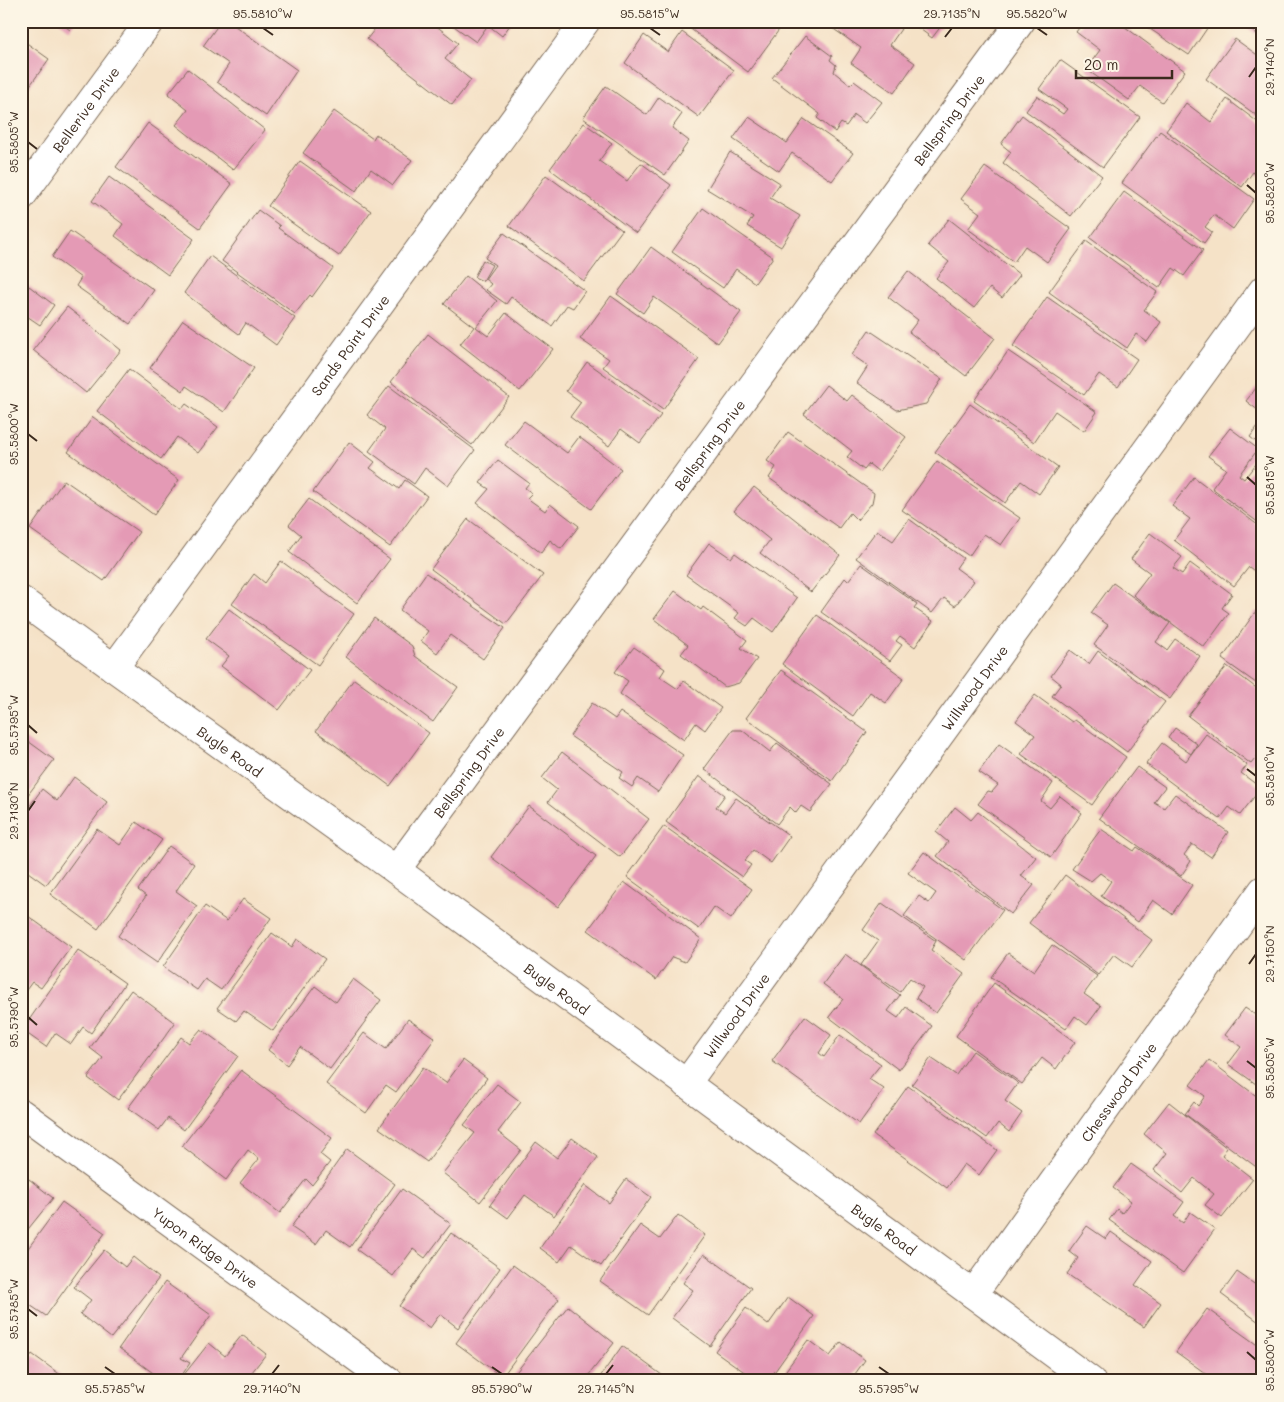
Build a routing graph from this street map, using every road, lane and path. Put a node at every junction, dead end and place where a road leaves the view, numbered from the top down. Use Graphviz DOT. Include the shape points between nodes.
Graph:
graph roads {
  1 [pos="150,21"];
  2 [pos="586,21"];
  3 [pos="1021,21"];
  4 [pos="21,197"];
  5 [pos="1263,290"];
  6 [pos="21,600"];
  7 [pos="114,668"];
  8 [pos="396,870"];
  9 [pos="1263,890"];
  10 [pos="686,1084"];
  11 [pos="21,1113"];
  12 [pos="973,1294"];
  13 [pos="389,1381"];
  14 [pos="1091,1381"];
  1 -- 4 [label="street, Bellerive Drive"];
  2 -- 7 [label="street, Sands Point Drive"];
  3 -- 8 [label="street, Bellspring Drive"];
  5 -- 10 [label="street, Willwood Drive"];
  6 -- 7 [label="street, Bugle Road"];
  7 -- 8 [label="street, Bugle Road"];
  8 -- 10 [label="street, Bugle Road"];
  9 -- 12 [label="street, Chesswood Drive"];
  10 -- 12 [label="street, Bugle Road"];
  11 -- 13 [label="street, Yupon Ridge Drive"];
  12 -- 14 [label="street, Bugle Road"];
}
